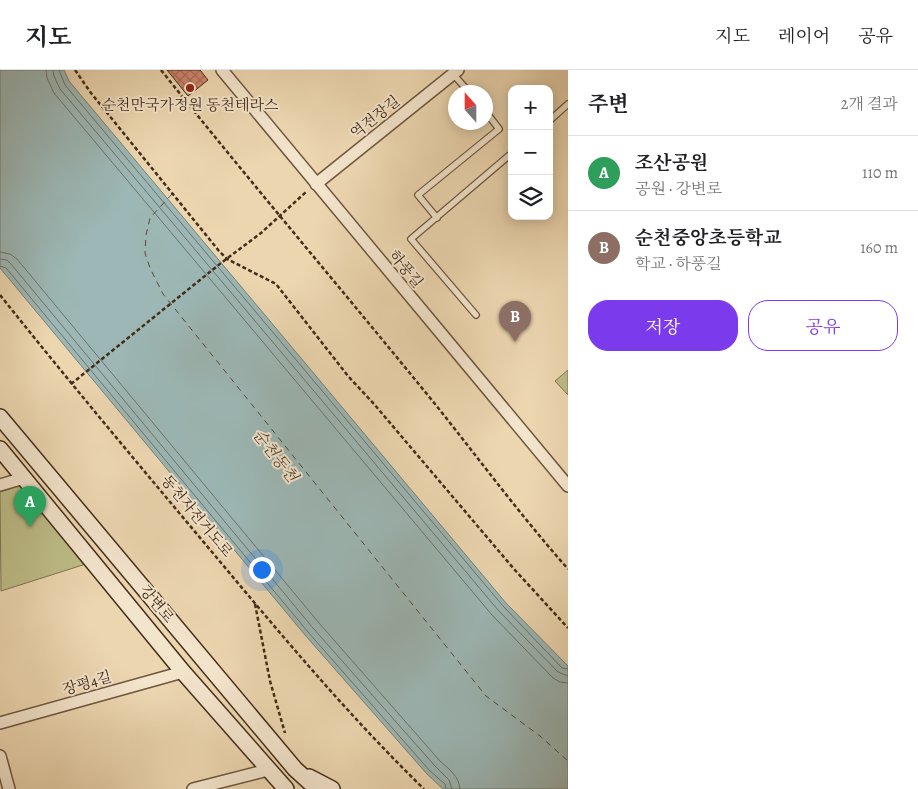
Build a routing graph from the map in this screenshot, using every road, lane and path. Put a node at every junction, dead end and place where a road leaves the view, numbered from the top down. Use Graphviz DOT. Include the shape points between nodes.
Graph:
graph roads {
  1 [pos="75,70"];
  2 [pos="161,70"];
  3 [pos="222,70"];
  4 [pos="454,71"];
  5 [pos="464,85"];
  6 [pos="568,104"];
  7 [pos="553,117"];
  8 [pos="493,121"];
  9 [pos="508,156"];
  10 [pos="316,184"];
  11 [pos="280,216"];
  12 [pos="437,218"];
  13 [pos="227,259"];
  14 [pos="0,295"];
  15 [pos="476,315"];
  16 [pos="71,384"];
  17 [pos="0,417"];
  18 [pos="0,449"];
  19 [pos="24,478"];
  20 [pos="0,485"];
  21 [pos="568,486"];
  22 [pos="568,569"];
  23 [pos="254,603"];
  24 [pos="568,628"];
  25 [pos="183,672"];
  26 [pos="0,723"];
  27 [pos="285,734"];
  28 [pos="0,756"];
  29 [pos="295,769"];
  30 [pos="268,770"];
  31 [pos="284,788"];
  32 [pos="9,789"];
  33 [pos="193,789"];
  34 [pos="317,789"];
  35 [pos="332,789"];
  36 [pos="424,789"];
  1 -- 13 [label="path" via="109,117"];
  2 -- 11 [label="path"];
  3 -- 10 [label="street, 하풍길"];
  4 -- 5 [label="lane"];
  4 -- 10 [label="street, 역전장길"];
  6 -- 7 [label="lane"];
  8 -- 12 [label="lane" via="499,129 418,196"];
  9 -- 12 [label="lane"];
  10 -- 11 [label="path"];
  10 -- 21 [label="street, 하풍길"];
  11 -- 13 [label="path"];
  11 -- 22 [label="path"];
  12 -- 15 [label="lane" via="411,240"];
  13 -- 16 [label="path"];
  13 -- 24 [label="path" via="276,284 348,376"];
  14 -- 16 [label="path, 동천자전거도로"];
  16 -- 23 [label="path, 동천자전거도로"];
  17 -- 29 [label="main road, 강변로"];
  18 -- 19 [label="main road, 강변로"];
  19 -- 20 [label="street"];
  19 -- 25 [label="main road, 강변로"];
  23 -- 27 [label="path"];
  23 -- 36 [label="path, 동천자전거도로" via="340,702"];
  25 -- 26 [label="street, 장평4길"];
  25 -- 30 [label="main road, 강변로"];
  28 -- 32 [label="street"];
  29 -- 34 [label="main road, 강변로"];
  29 -- 35 [label="main road"];
  30 -- 31 [label="main road, 강변로"];
  30 -- 33 [label="street"];
}
